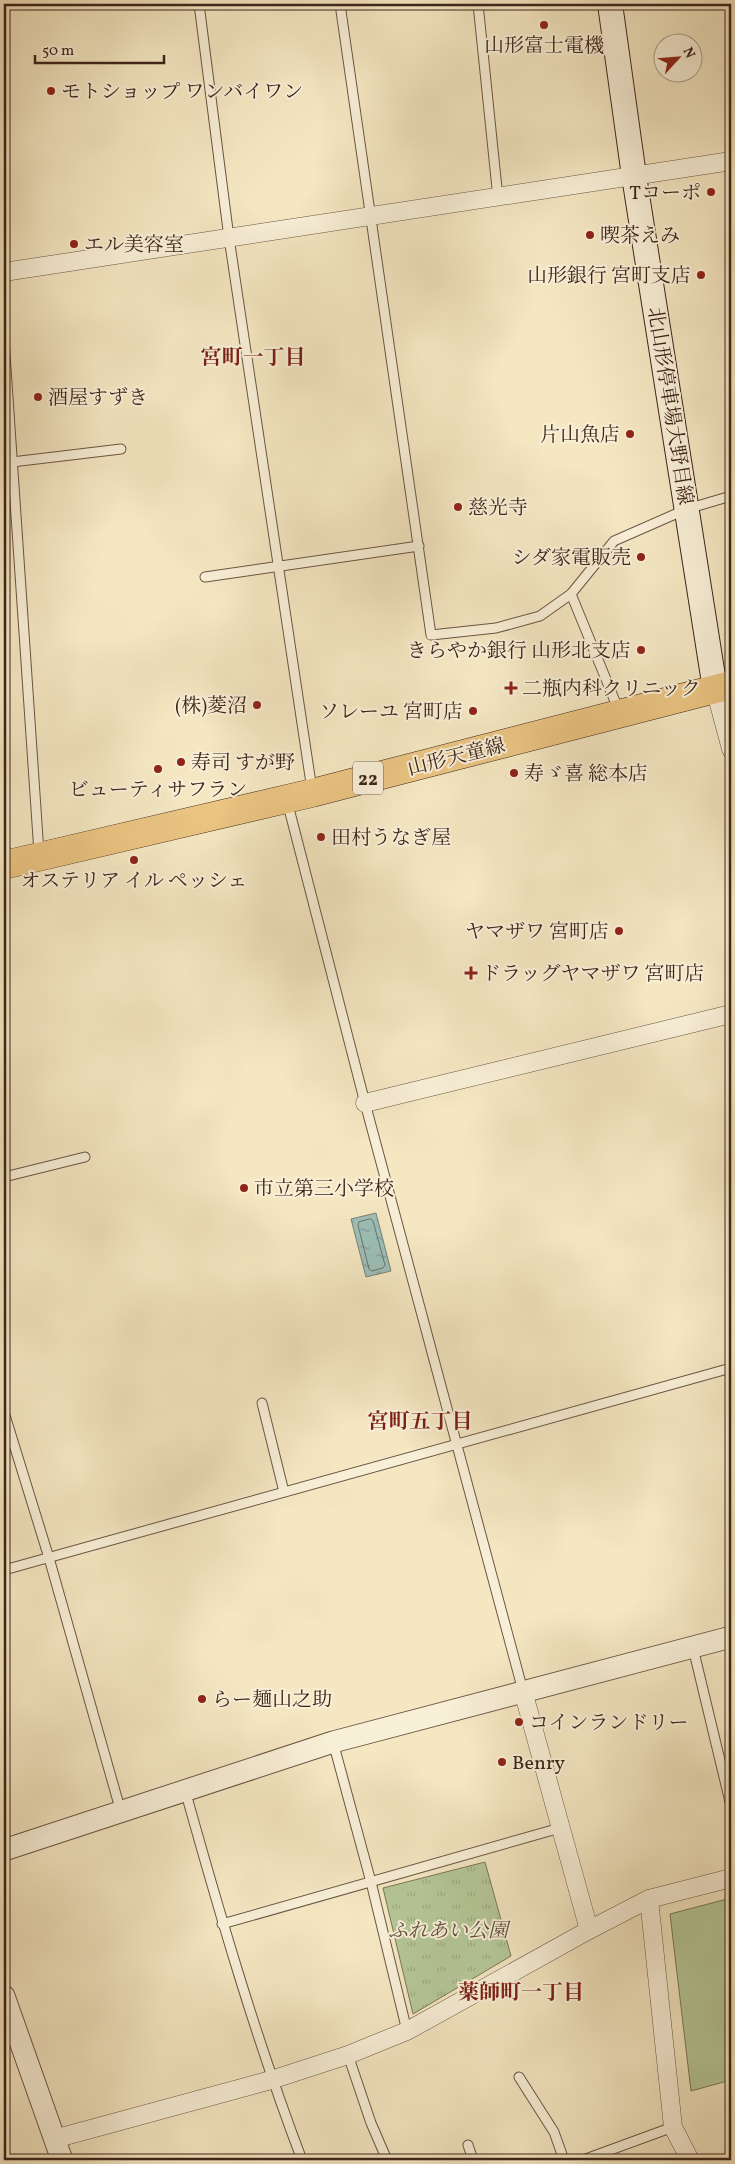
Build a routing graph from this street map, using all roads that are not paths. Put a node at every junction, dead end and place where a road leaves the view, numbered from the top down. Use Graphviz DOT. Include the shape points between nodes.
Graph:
graph roads {
  1 [pos="199,4"];
  2 [pos="340,4"];
  3 [pos="478,4"];
  4 [pos="610,4"];
  5 [pos="731,161"];
  6 [pos="634,176"];
  7 [pos="498,198"];
  8 [pos="371,215"];
  9 [pos="229,238"];
  10 [pos="4,272"];
  11 [pos="4,339"];
  12 [pos="6,394"];
  13 [pos="121,449"];
  14 [pos="12,462"];
  15 [pos="731,496"];
  16 [pos="687,509"];
  17 [pos="419,546"];
  18 [pos="277,568"];
  19 [pos="205,577"];
  20 [pos="570,594"];
  21 [pos="723,687"];
  22 [pos="620,714"];
  23 [pos="731,749"];
  24 [pos="299,795"];
  25 [pos="39,856"];
  26 [pos="4,865"];
  27 [pos="731,1014"];
  28 [pos="365,1103"];
  29 [pos="85,1158"];
  30 [pos="4,1177"];
  31 [pos="731,1368"];
  32 [pos="262,1403"];
  33 [pos="4,1412"];
  34 [pos="456,1444"];
  35 [pos="284,1492"];
  36 [pos="49,1558"];
  37 [pos="4,1570"];
  38 [pos="731,1637"];
  39 [pos="692,1648"];
  40 [pos="523,1691"];
  41 [pos="333,1742"];
  42 [pos="185,1790"];
  43 [pos="731,1806"];
  44 [pos="121,1812"];
  45 [pos="560,1828"];
  46 [pos="4,1850"];
  47 [pos="731,1878"];
  48 [pos="371,1882"];
  49 [pos="649,1899"];
  50 [pos="222,1924"];
  51 [pos="589,1930"];
  52 [pos="4,1996"];
  53 [pos="406,2031"];
  54 [pos="348,2055"];
  55 [pos="519,2077"];
  56 [pos="272,2080"];
  57 [pos="673,2127"];
  58 [pos="54,2139"];
  59 [pos="468,2146"];
  60 [pos="62,2160"];
  61 [pos="302,2160"];
  62 [pos="387,2160"];
  63 [pos="473,2160"];
  64 [pos="564,2160"];
  65 [pos="583,2160"];
  66 [pos="690,2160"];
  1 -- 9 [label="lane"];
  2 -- 8 [label="lane"];
  3 -- 7 [label="lane"];
  4 -- 6 [label="main road, 北山形停車場大野目線"];
  5 -- 6 [label="street"];
  6 -- 7 [label="street"];
  6 -- 16 [label="main road, 北山形停車場大野目線"];
  7 -- 8 [label="street"];
  8 -- 9 [label="street"];
  8 -- 17 [label="lane"];
  9 -- 10 [label="street"];
  9 -- 18 [label="lane"];
  11 -- 12 [label="lane"];
  12 -- 14 [label="lane"];
  13 -- 14 [label="lane"];
  14 -- 25 [label="lane"];
  15 -- 16 [label="lane"];
  16 -- 20 [label="lane" via="614,541"];
  16 -- 21 [label="main road, 北山形停車場大野目線"];
  17 -- 18 [label="lane"];
  17 -- 20 [label="lane" via="431,635 496,628 540,616"];
  18 -- 19 [label="lane"];
  18 -- 24 [label="lane"];
  20 -- 22 [label="lane"];
  21 -- 22 [label="main road, 山形天童線 / 22"];
  21 -- 23 [label="street"];
  22 -- 24 [label="main road, 山形天童線 / 22"];
  24 -- 25 [label="main road, 山形天童線 / 22"];
  24 -- 28 [label="lane"];
  25 -- 26 [label="main road, 山形天童線 / 22"];
  27 -- 28 [label="street"];
  28 -- 34 [label="lane"];
  29 -- 30 [label="lane"];
  31 -- 34 [label="lane"];
  32 -- 35 [label="lane"];
  33 -- 36 [label="lane"];
  34 -- 35 [label="lane"];
  34 -- 40 [label="lane"];
  35 -- 36 [label="lane"];
  36 -- 37 [label="lane"];
  36 -- 44 [label="lane"];
  38 -- 39 [label="street"];
  39 -- 40 [label="street"];
  39 -- 43 [label="lane"];
  40 -- 41 [label="street"];
  40 -- 45 [label="street"];
  41 -- 42 [label="street"];
  41 -- 48 [label="lane"];
  42 -- 44 [label="street"];
  42 -- 50 [label="lane"];
  44 -- 46 [label="street"];
  45 -- 48 [label="lane"];
  45 -- 51 [label="street"];
  47 -- 49 [label="street"];
  48 -- 50 [label="lane"];
  48 -- 53 [label="lane"];
  49 -- 51 [label="street"];
  49 -- 57 [label="street"];
  50 -- 56 [label="lane"];
  51 -- 53 [label="street"];
  52 -- 58 [label="street"];
  53 -- 54 [label="street"];
  54 -- 56 [label="street"];
  54 -- 62 [label="lane"];
  55 -- 64 [label="lane" via="554,2132"];
  56 -- 58 [label="street"];
  56 -- 61 [label="lane"];
  57 -- 65 [label="lane"];
  57 -- 66 [label="street"];
  58 -- 60 [label="street"];
  59 -- 63 [label="lane"];
}
